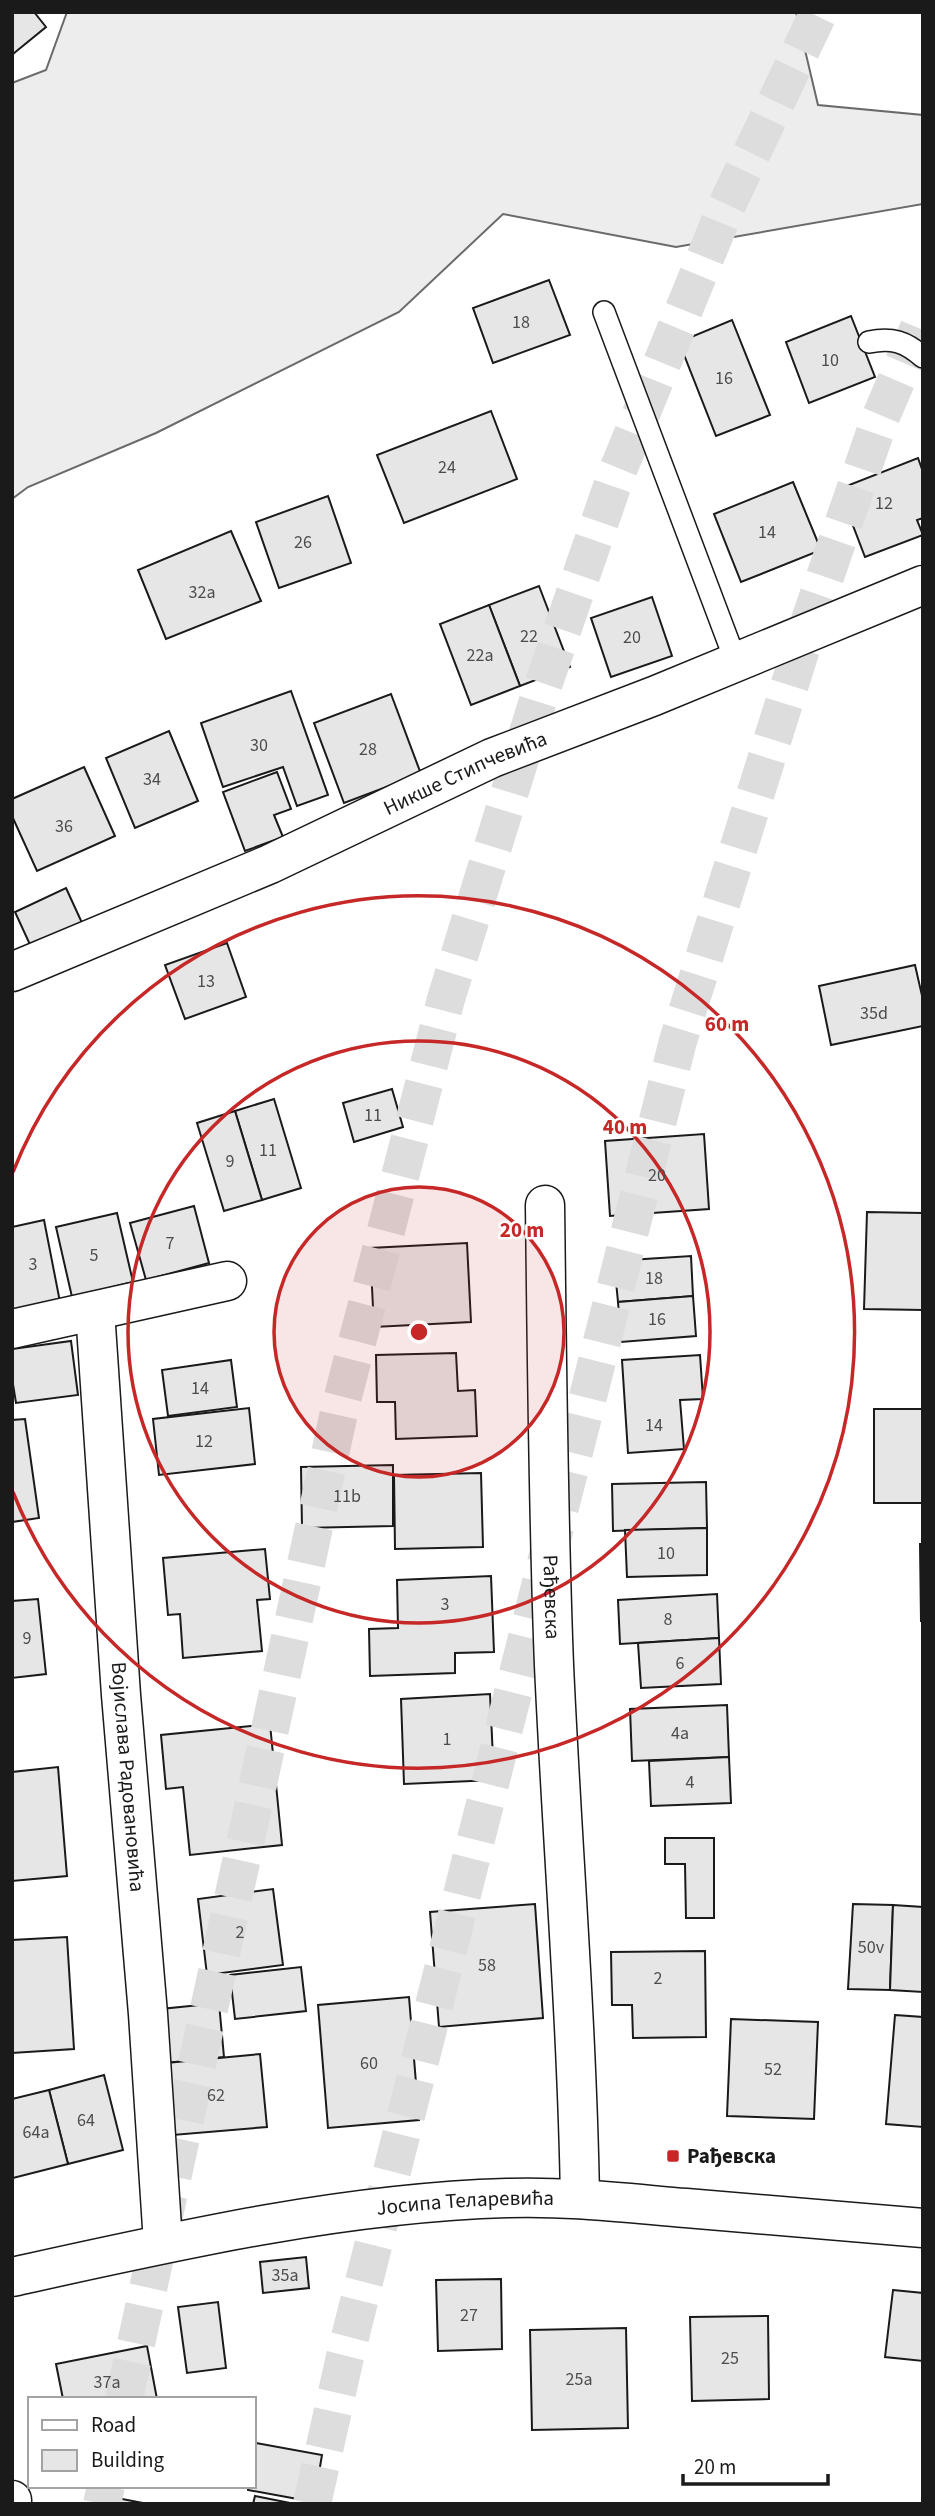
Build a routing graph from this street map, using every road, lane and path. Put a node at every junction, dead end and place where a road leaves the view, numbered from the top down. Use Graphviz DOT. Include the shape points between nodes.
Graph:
graph roads {
  1 [pos="604,312"];
  2 [pos="869,342"];
  3 [pos="923,357"];
  4 [pos="923,585"];
  5 [pos="736,662"];
  6 [pos="12,972"];
  7 [pos="545,1205"];
  8 [pos="227,1281"];
  9 [pos="95,1311"];
  10 [pos="12,1329"];
  11 [pos="580,2199"];
  12 [pos="923,2228"];
  13 [pos="163,2243"];
  14 [pos="12,2277"];
  1 -- 5 [label="lane"];
  2 -- 3 [label="lane" via="886,338 908,344"];
  4 -- 5 [label="street, Никше Стипчевића"];
  5 -- 6 [label="street, Никше Стипчевића" via="492,758 270,864"];
  7 -- 11 [label="street, Рађевска" via="554,1654"];
  8 -- 9 [label="street"];
  9 -- 10 [label="street"];
  9 -- 13 [label="street, Војислава Радовановића"];
  11 -- 12 [label="street, Јосипа Теларевића"];
  11 -- 13 [label="street, Јосипа Теларевића" via="439,2202 321,2215"];
  13 -- 14 [label="street, Јосипа Теларевића"];
}
